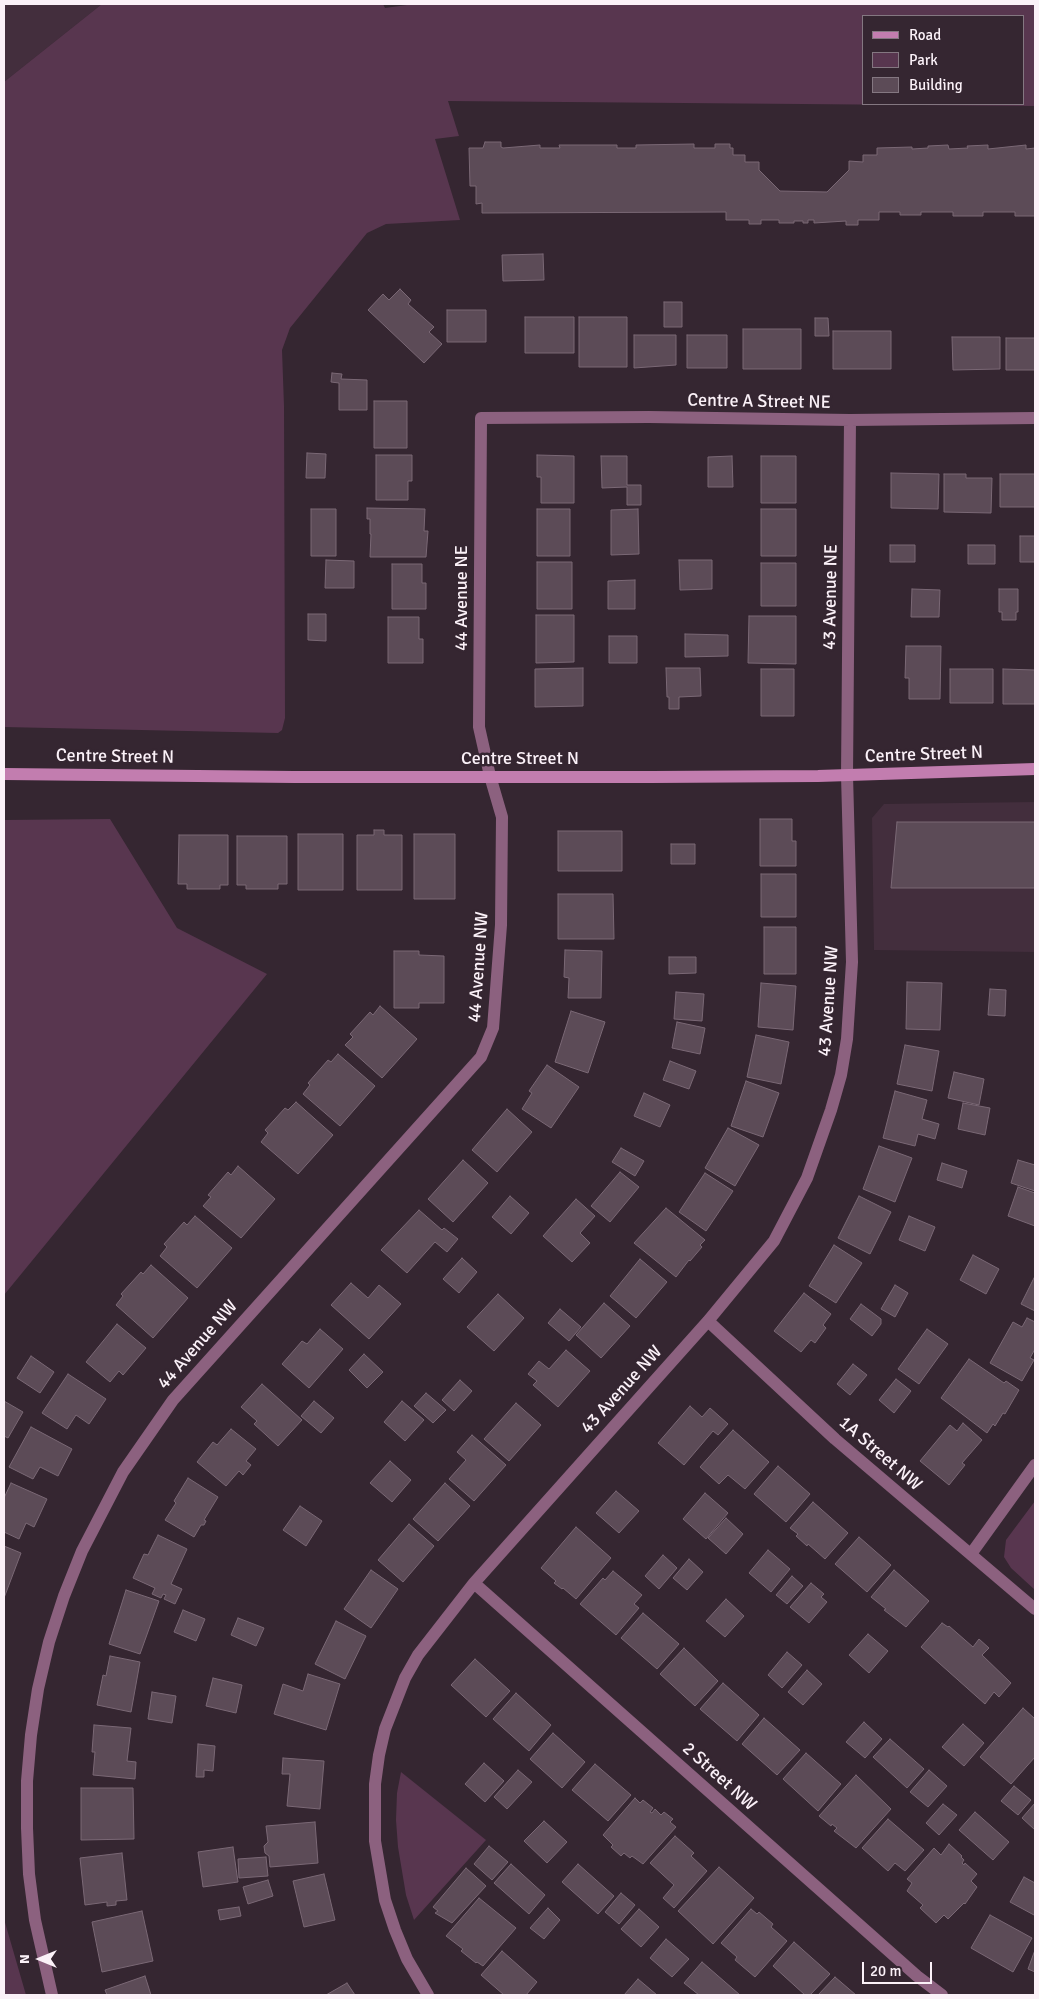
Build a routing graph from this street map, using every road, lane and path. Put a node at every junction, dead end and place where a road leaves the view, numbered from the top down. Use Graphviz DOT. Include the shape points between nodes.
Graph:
graph roads {
  1 [pos="481,418"];
  2 [pos="1035,418"];
  3 [pos="850,420"];
  4 [pos="1035,769"];
  5 [pos="4,774"];
  6 [pos="847,775"];
  7 [pos="490,776"];
  8 [pos="708,1321"];
  9 [pos="1035,1465"];
  10 [pos="971,1554"];
  11 [pos="474,1583"];
  12 [pos="1035,1609"];
  13 [pos="52,1995"];
  14 [pos="428,1995"];
  15 [pos="942,1995"];
  1 -- 3 [label="street, Centre A Street NE"];
  1 -- 7 [label="street, 44 Avenue NE" via="479,727"];
  2 -- 3 [label="street, Centre A Street NE"];
  3 -- 6 [label="street, 43 Avenue NE"];
  4 -- 6 [label="main road, Centre Street N"];
  5 -- 7 [label="main road, Centre Street N"];
  6 -- 7 [label="main road, Centre Street N"];
  6 -- 8 [label="street, 43 Avenue NW" via="852,962 848,1039 841,1075 820,1145 787,1218 774,1241"];
  7 -- 13 [label="street, 44 Avenue NW" via="502,817 501,925 494,1028 481,1057 173,1400 118,1480 82,1551 64,1596 38,1689 27,1782 29,1874 35,1920"];
  8 -- 10 [label="street, 1A Street NW" via="835,1439"];
  8 -- 11 [label="street, 43 Avenue NW"];
  9 -- 10 [label="street"];
  10 -- 12 [label="street, 1A Street NW"];
  11 -- 14 [label="street, 43 Avenue NW" via="418,1655 405,1678 385,1729 375,1784 375,1841 385,1900 407,1959"];
  11 -- 15 [label="street, 2 Street NW"];
}
